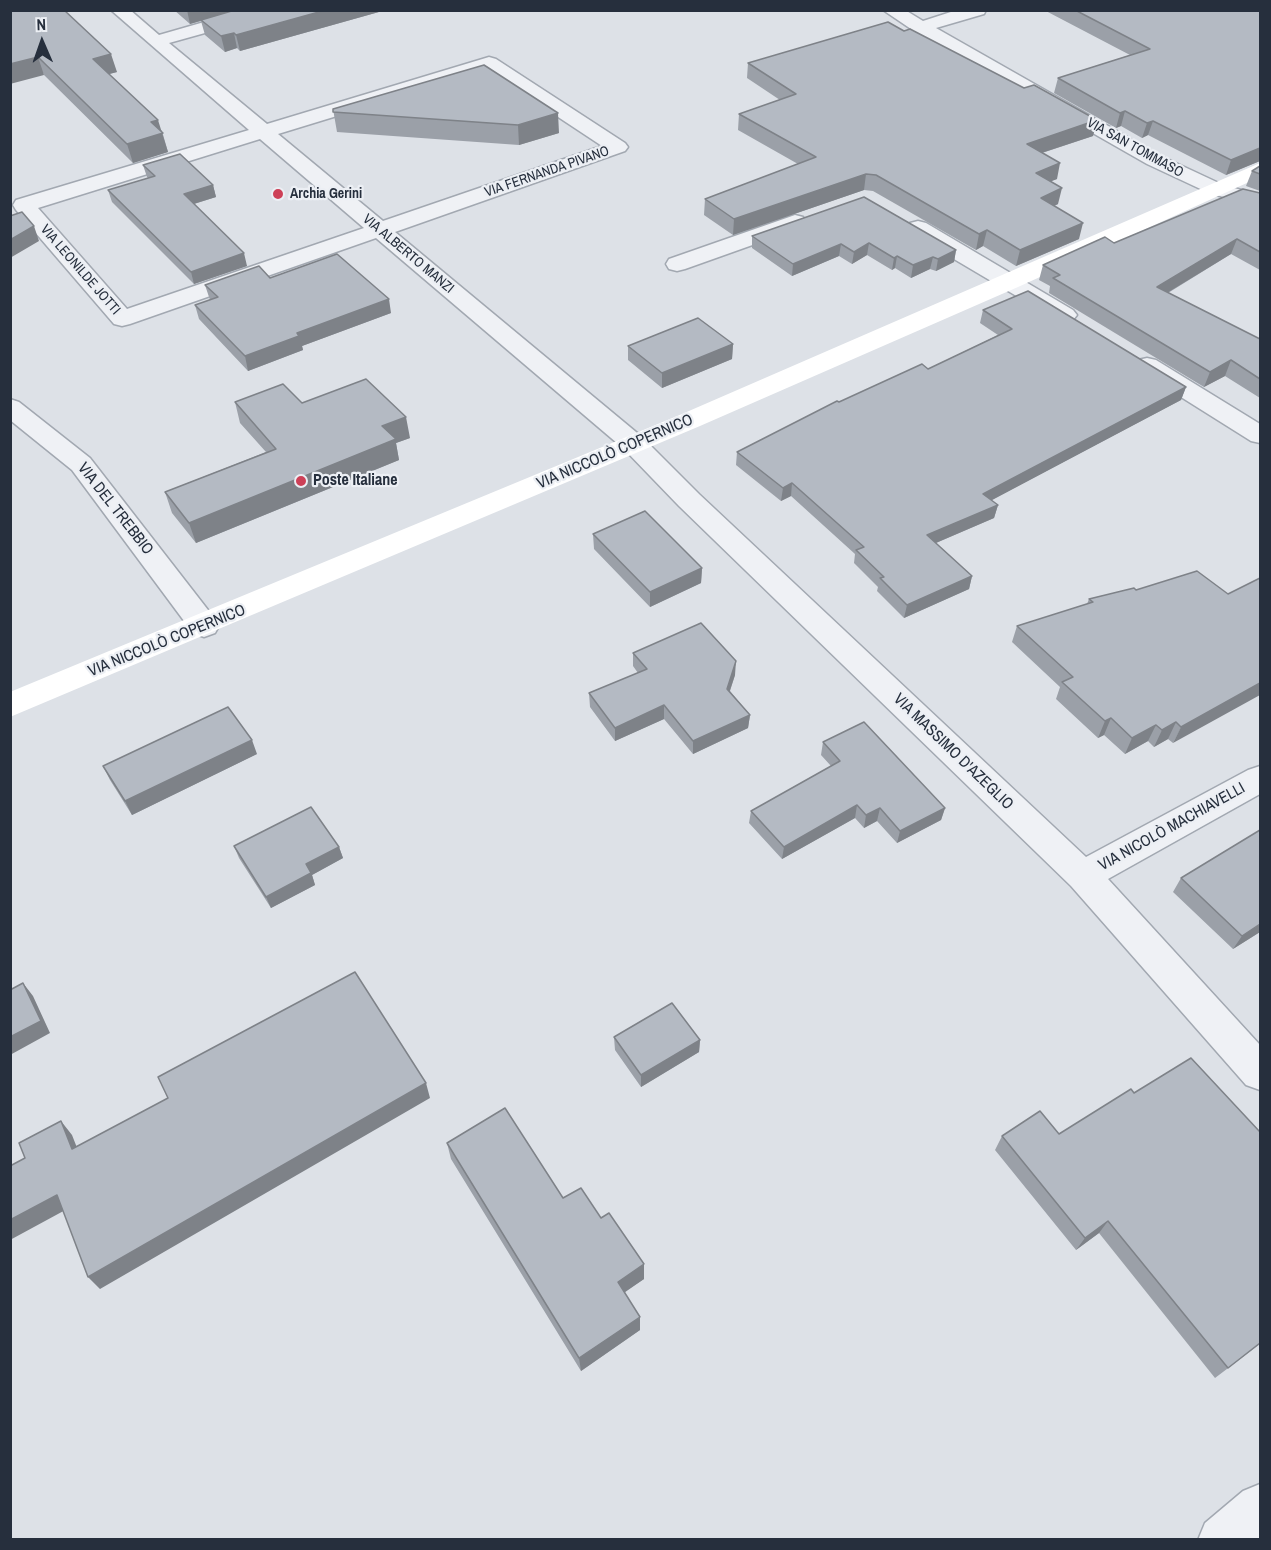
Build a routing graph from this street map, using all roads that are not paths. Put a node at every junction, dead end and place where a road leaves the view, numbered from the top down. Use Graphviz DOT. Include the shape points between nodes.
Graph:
graph roads {
  1 [pos="119,10"];
  2 [pos="267,10"];
  3 [pos="891,10"];
  4 [pos="978,10"];
  5 [pos="920,27"];
  6 [pos="156,41"];
  7 [pos="264,133"];
  8 [pos="1260,169"];
  9 [pos="1216,189"];
  10 [pos="1260,201"];
  11 [pos="896,216"];
  12 [pos="810,217"];
  13 [pos="380,230"];
  14 [pos="677,264"];
  15 [pos="1010,282"];
  16 [pos="1080,324"];
  17 [pos="1130,355"];
  18 [pos="10,407"];
  19 [pos="1260,435"];
  20 [pos="633,443"];
  21 [pos="204,626"];
  22 [pos="10,705"];
  23 [pos="1260,779"];
  24 [pos="1083,876"];
  25 [pos="1260,1072"];
  26 [pos="1260,1508"];
  27 [pos="1222,1539"];
  1 -- 6 [label="street, VIA ALBERTO MANZI"];
  2 -- 6 [label="street"];
  3 -- 5 [label="street, VIA SAN TOMMASO"];
  4 -- 5 [label="street"];
  5 -- 9 [label="street, VIA SAN TOMMASO" via="1154,160"];
  6 -- 7 [label="street, VIA ALBERTO MANZI"];
  7 -- 13 [label="street, VIA ALBERTO MANZI"];
  7 -- 13 [label="street, VIA FERNANDA PIVANO" via="489,63 618,147"];
  7 -- 13 [label="street, VIA LEONILDE JOTTI" via="24,205 122,319"];
  8 -- 9 [label="main road, VIA NICCOLÒ COPERNICO"];
  9 -- 10 [label="street, VIA SAN TOMMASO"];
  9 -- 15 [label="main road, VIA NICCOLÒ COPERNICO"];
  11 -- 15 [label="street"];
  12 -- 14 [label="street"];
  13 -- 20 [label="street, VIA ALBERTO MANZI"];
  15 -- 16 [label="street"];
  15 -- 20 [label="main road, VIA NICCOLÒ COPERNICO"];
  17 -- 19 [label="street"];
  18 -- 21 [label="street, VIA DEL TREBBIO" via="81,464"];
  20 -- 21 [label="main road, VIA NICCOLÒ COPERNICO"];
  20 -- 24 [label="street, VIA MASSIMO D'AZEGLIO"];
  21 -- 22 [label="main road, VIA NICCOLÒ COPERNICO"];
  23 -- 24 [label="street, VIA NICOLÒ MACHIAVELLI"];
  24 -- 25 [label="street, VIA MASSIMO D'AZEGLIO"];
  26 -- 27 [label="street"];
}
